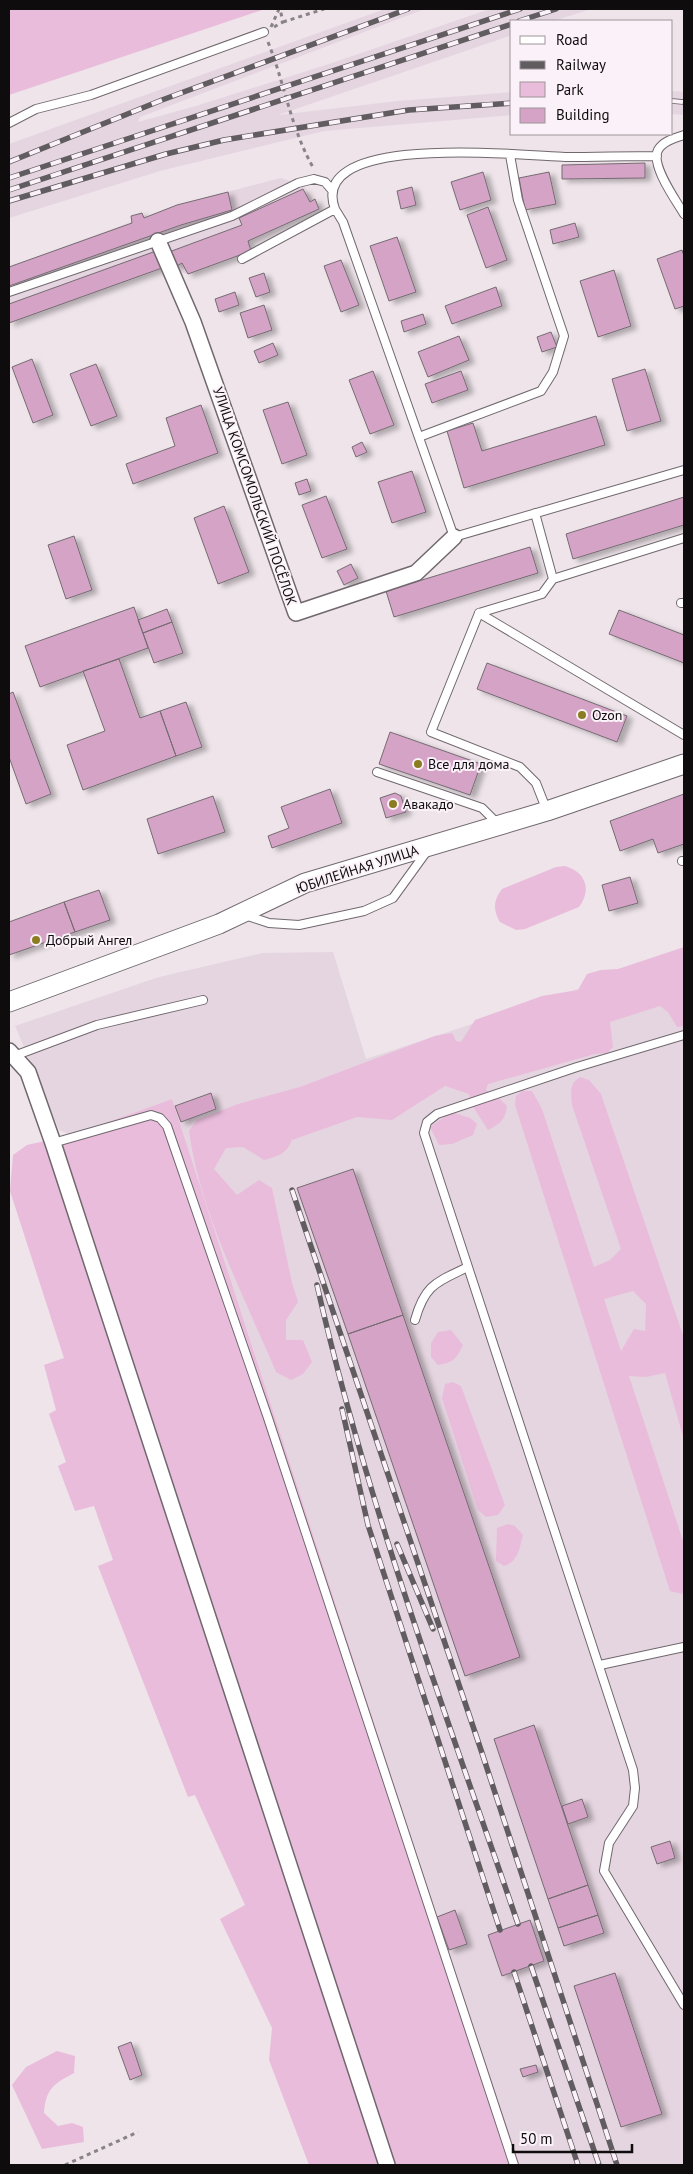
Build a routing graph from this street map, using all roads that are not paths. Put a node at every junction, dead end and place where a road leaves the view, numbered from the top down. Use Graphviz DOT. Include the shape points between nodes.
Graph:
graph roads {
  1 [pos="267,30"];
  2 [pos="9,123"];
  3 [pos="684,135"];
  4 [pos="510,154"];
  5 [pos="657,156"];
  6 [pos="332,190"];
  7 [pos="335,210"];
  8 [pos="684,214"];
  9 [pos="158,241"];
  10 [pos="242,259"];
  11 [pos="9,292"];
  12 [pos="419,437"];
  13 [pos="684,470"];
  14 [pos="535,513"];
  15 [pos="454,537"];
  16 [pos="684,538"];
  17 [pos="553,580"];
  18 [pos="479,613"];
  19 [pos="684,735"];
  20 [pos="684,764"];
  21 [pos="377,772"];
  22 [pos="547,811"];
  23 [pos="499,825"];
  24 [pos="431,846"];
  25 [pos="240,914"];
  26 [pos="203,1000"];
  27 [pos="9,1002"];
  28 [pos="684,1035"];
  29 [pos="11,1054"];
  30 [pos="53,1142"];
  31 [pos="468,1267"];
  32 [pos="415,1320"];
  33 [pos="684,1647"];
  34 [pos="600,1665"];
  35 [pos="684,2005"];
  36 [pos="387,2165"];
  37 [pos="514,2165"];
  1 -- 2 [label="lane" via="90,95 36,109"];
  3 -- 5 [label="lane" via="668,140 657,151"];
  4 -- 5 [label="lane"];
  4 -- 6 [label="lane" via="454,152 400,155 363,162 342,175"];
  4 -- 12 [label="lane" via="518,200 564,336 552,372 541,391"];
  5 -- 8 [label="lane" via="663,180"];
  6 -- 7 [label="lane"];
  6 -- 9 [label="lane" via="325,182 314,179 298,183 232,216"];
  7 -- 10 [label="lane"];
  7 -- 12 [label="lane" via="343,222"];
  9 -- 11 [label="lane"];
  9 -- 15 [label="street, УЛИЦА КОМСОМОЛЬСКИЙ ПОСЁЛОК" via="194,322 296,613 416,573"];
  12 -- 15 [label="lane"];
  13 -- 14 [label="lane"];
  14 -- 15 [label="lane"];
  14 -- 17 [label="lane"];
  16 -- 17 [label="lane"];
  17 -- 18 [label="lane" via="542,594"];
  18 -- 19 [label="lane"];
  18 -- 22 [label="lane" via="431,732 520,767 536,783"];
  20 -- 22 [label="street, ЮБИЛЕЙНАЯ УЛИЦА"];
  21 -- 23 [label="lane" via="482,808"];
  22 -- 23 [label="street, ЮБИЛЕЙНАЯ УЛИЦА"];
  23 -- 24 [label="street, ЮБИЛЕЙНАЯ УЛИЦА"];
  24 -- 25 [label="street, ЮБИЛЕЙНАЯ УЛИЦА" via="305,883"];
  24 -- 25 [label="lane" via="393,898 364,912 299,925 269,923"];
  25 -- 27 [label="street, ЮБИЛЕЙНАЯ УЛИЦА"];
  26 -- 29 [label="lane" via="97,1025"];
  28 -- 31 [label="lane" via="437,1114 427,1122 424,1132"];
  29 -- 30 [label="street" via="28,1072"];
  30 -- 36 [label="street"];
  30 -- 37 [label="lane" via="151,1116 160,1118 167,1126 268,1418"];
  31 -- 32 [label="lane" via="433,1284 420,1300"];
  31 -- 34 [label="lane"];
  33 -- 34 [label="lane"];
  34 -- 35 [label="lane" via="633,1770 635,1788 633,1806 609,1843 604,1871"];
}
